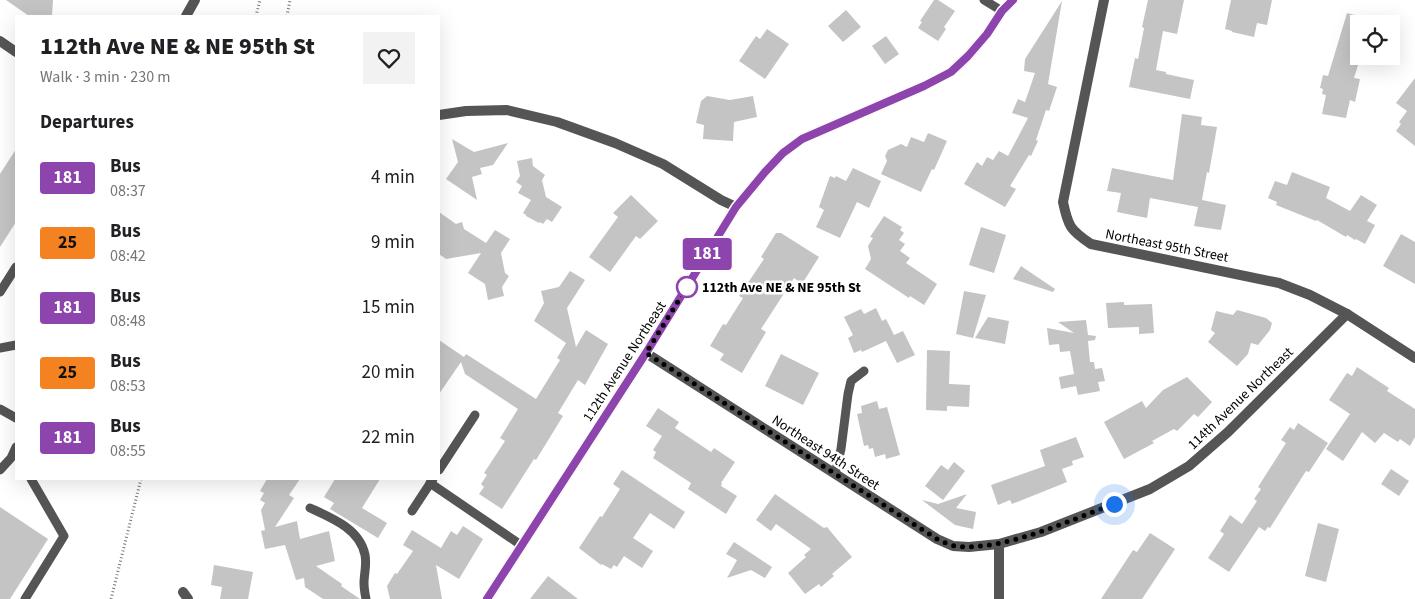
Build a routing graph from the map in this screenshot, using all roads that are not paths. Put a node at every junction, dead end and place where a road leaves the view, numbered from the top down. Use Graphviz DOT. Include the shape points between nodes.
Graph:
graph roads {
  1 [pos="195,0"];
  2 [pos="984,0"];
  3 [pos="1013,0"];
  4 [pos="1104,0"];
  5 [pos="1002,11"];
  6 [pos="187,15"];
  7 [pos="0,41"];
  8 [pos="15,51"];
  9 [pos="440,115"];
  10 [pos="736,207"];
  11 [pos="15,269"];
  12 [pos="0,292"];
  13 [pos="1347,314"];
  14 [pos="15,345"];
  15 [pos="0,348"];
  16 [pos="646,353"];
  17 [pos="1415,358"];
  18 [pos="864,371"];
  19 [pos="0,409"];
  20 [pos="475,415"];
  21 [pos="15,417"];
  22 [pos="15,452"];
  23 [pos="440,468"];
  24 [pos="0,470"];
  25 [pos="835,474"];
  26 [pos="32,480"];
  27 [pos="431,481"];
  28 [pos="310,508"];
  29 [pos="412,511"];
  30 [pos="999,544"];
  31 [pos="521,545"];
  32 [pos="25,599"];
  33 [pos="366,599"];
  34 [pos="487,599"];
  35 [pos="999,599"];
  1 -- 6 [label="street"];
  2 -- 5 [label="lane"];
  3 -- 5 [label="street, 112th Avenue Northeast"];
  4 -- 13 [label="street, Northeast 95th Street" via="1062,202 1067,221 1076,234 1091,244 1279,283"];
  5 -- 10 [label="street, 112th Avenue Northeast" via="987,34 951,72 802,139 783,153"];
  7 -- 8 [label="street"];
  9 -- 10 [label="street" via="507,110 557,122 615,142 663,164"];
  10 -- 16 [label="street, 112th Avenue Northeast"];
  11 -- 12 [label="lane"];
  13 -- 17 [label="street, Northeast 95th Street"];
  13 -- 30 [label="street, 114th Avenue Northeast" via="1228,432 1189,466 1150,489 1041,532"];
  14 -- 15 [label="lane"];
  16 -- 25 [label="street, Northeast 94th Street"];
  16 -- 31 [label="street, 112th Avenue Northeast"];
  18 -- 25 [label="lane" via="851,381"];
  19 -- 21 [label="lane"];
  20 -- 23 [label="lane"];
  22 -- 24 [label="lane"];
  25 -- 30 [label="street, Northeast 94th Street" via="953,546"];
  26 -- 32 [label="lane" via="64,536"];
  27 -- 29 [label="lane"];
  27 -- 31 [label="lane"];
  28 -- 33 [label="lane" via="354,533 362,546 366,556"];
  30 -- 35 [label="street"];
  31 -- 34 [label="street, 112th Avenue Northeast"];
}
